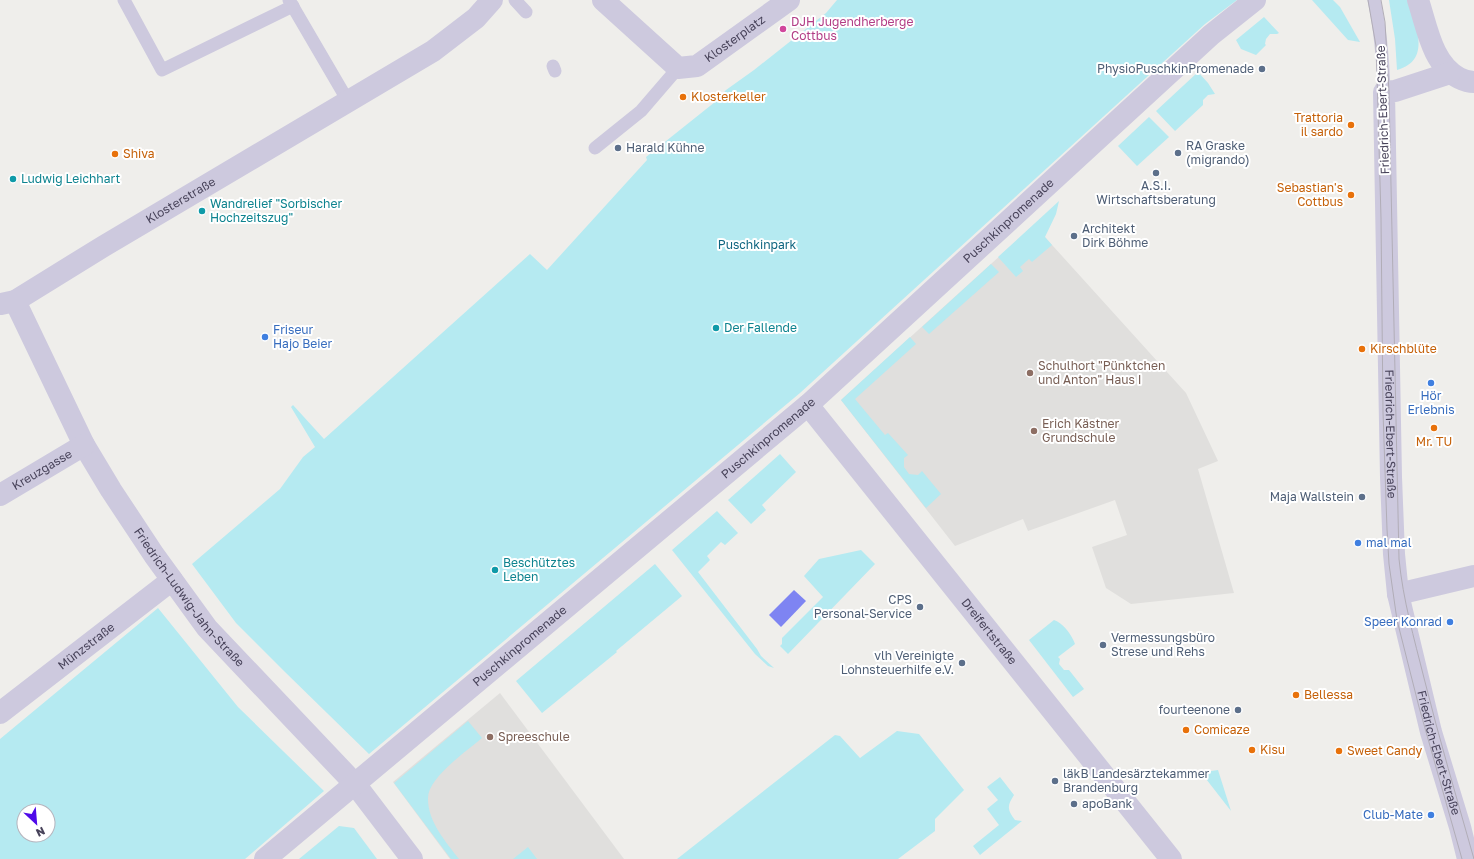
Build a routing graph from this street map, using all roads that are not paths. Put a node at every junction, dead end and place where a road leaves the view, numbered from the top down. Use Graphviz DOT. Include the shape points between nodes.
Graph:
graph roads {
  1 [pos="124,0"];
  2 [pos="492,0"];
  3 [pos="515,0"];
  4 [pos="603,0"];
  5 [pos="789,0"];
  6 [pos="1255,0"];
  7 [pos="1374,0"];
  8 [pos="1418,0"];
  9 [pos="291,3"];
  10 [pos="526,12"];
  11 [pos="687,67"];
  12 [pos="1450,73"];
  13 [pos="1474,82"];
  14 [pos="1384,92"];
  15 [pos="348,101"];
  16 [pos="595,148"];
  17 [pos="7,303"];
  18 [pos="808,405"];
  19 [pos="84,445"];
  20 [pos="0,495"];
  21 [pos="1474,576"];
  22 [pos="172,580"];
  23 [pos="1398,594"];
  24 [pos="0,713"];
  25 [pos="355,784"];
  26 [pos="265,859"];
  27 [pos="412,859"];
  28 [pos="1171,859"];
  29 [pos="1468,859"];
  1 -- 9 [label="lane" via="162,70"];
  2 -- 15 [label="street, Klosterstraße" via="476,18 433,51"];
  3 -- 10 [label="lane"];
  4 -- 11 [label="street"];
  5 -- 11 [label="street, Klosterplatz"];
  6 -- 18 [label="street, Puschkinpromenade" via="1211,35"];
  7 -- 14 [label="lane, Friedrich-Ebert-Straße" via="1383,57"];
  8 -- 12 [label="street" via="1434,52"];
  9 -- 15 [label="lane"];
  11 -- 16 [label="lane, Klosterplatz"];
  12 -- 13 [label="street" via="1468,82"];
  12 -- 14 [label="street" via="1395,91"];
  14 -- 23 [label="street, Friedrich-Ebert-Straße" via="1390,477"];
  15 -- 17 [label="street, Klosterstraße"];
  17 -- 19 [label="street, Friedrich-Ludwig-Jahn-Straße"];
  18 -- 25 [label="street, Puschkinpromenade"];
  18 -- 28 [label="street, Dreifertstraße"];
  19 -- 20 [label="street, Kreuzgasse"];
  19 -- 22 [label="street, Friedrich-Ludwig-Jahn-Straße"];
  21 -- 23 [label="street"];
  22 -- 24 [label="street, Münzstraße"];
  22 -- 25 [label="street, Friedrich-Ludwig-Jahn-Straße" via="207,628"];
  23 -- 29 [label="street, Friedrich-Ebert-Straße" via="1431,732"];
  25 -- 26 [label="street, Puschkinpromenade"];
  25 -- 27 [label="street, Friedrich-Ludwig-Jahn-Straße"];
}
